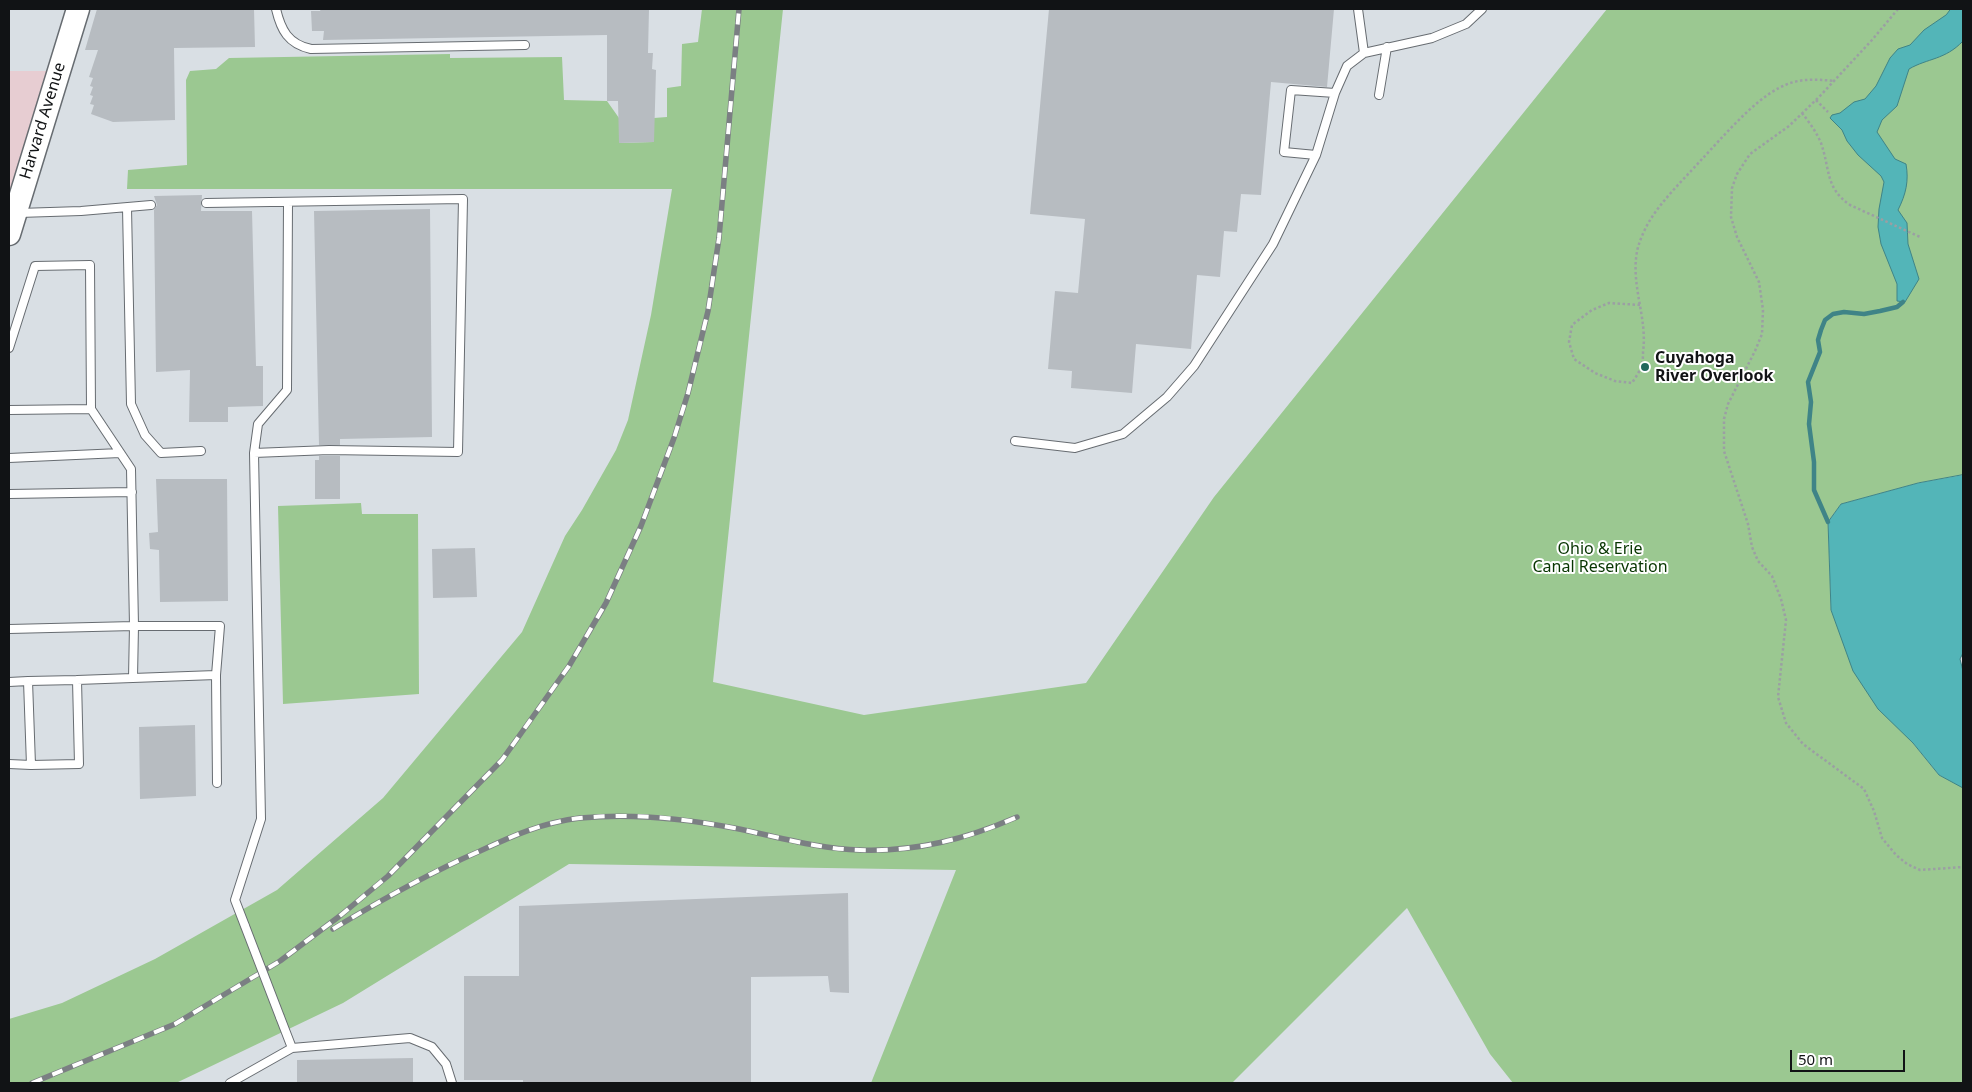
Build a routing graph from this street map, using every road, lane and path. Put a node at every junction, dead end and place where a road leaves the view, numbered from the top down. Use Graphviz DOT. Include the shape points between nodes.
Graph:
graph roads {
  1 [pos="78,9"];
  2 [pos="276,9"];
  3 [pos="1358,9"];
  4 [pos="1482,9"];
  5 [pos="1898,9"];
  6 [pos="525,45"];
  7 [pos="1387,47"];
  8 [pos="1364,53"];
  9 [pos="1834,81"];
  10 [pos="1335,93"];
  11 [pos="1379,95"];
  12 [pos="1816,100"];
  13 [pos="1828,112"];
  14 [pos="1802,113"];
  15 [pos="1316,155"];
  16 [pos="288,202"];
  17 [pos="206,203"];
  18 [pos="151,206"];
  19 [pos="127,208"];
  20 [pos="12,223"];
  21 [pos="1920,237"];
  22 [pos="1640,305"];
  23 [pos="9,348"];
  24 [pos="91,409"];
  25 [pos="9,410"];
  26 [pos="1015,441"];
  27 [pos="201,451"];
  28 [pos="120,453"];
  29 [pos="254,453"];
  30 [pos="9,458"];
  31 [pos="132,492"];
  32 [pos="9,494"];
  33 [pos="134,626"];
  34 [pos="9,629"];
  35 [pos="216,675"];
  36 [pos="133,678"];
  37 [pos="77,680"];
  38 [pos="28,681"];
  39 [pos="9,682"];
  40 [pos="9,764"];
  41 [pos="31,764"];
  42 [pos="217,783"];
  43 [pos="1963,867"];
  44 [pos="292,1048"];
  45 [pos="230,1083"];
  46 [pos="452,1083"];
  1 -- 20 [label="main road, Harvard Avenue"];
  2 -- 6 [label="lane" via="285,33 299,46 312,49"];
  3 -- 8 [label="lane"];
  4 -- 7 [label="lane" via="1466,24 1432,38"];
  5 -- 9 [label="path"];
  7 -- 8 [label="lane"];
  7 -- 11 [label="lane"];
  8 -- 10 [label="lane" via="1348,66"];
  9 -- 12 [label="path"];
  9 -- 22 [label="path" via="1807,79 1777,88 1739,120 1662,202 1638,247 1635,280"];
  10 -- 15 [label="lane"];
  10 -- 15 [label="lane" via="1291,90 1284,152"];
  12 -- 13 [label="path"];
  12 -- 14 [label="path"];
  14 -- 21 [label="path" via="1821,141 1831,185 1841,199"];
  14 -- 43 [label="path" via="1750,154 1732,188 1731,217 1759,282 1762,334 1728,404 1724,419 1724,451 1748,524 1752,547 1758,562 1772,576 1786,620 1778,697 1786,723 1803,744 1864,789 1882,838 1907,864 1920,870"];
  15 -- 26 [label="lane" via="1273,244 1194,366 1167,397 1123,434 1075,448"];
  16 -- 17 [label="lane"];
  16 -- 29 [label="lane" via="287,390 258,424"];
  16 -- 29 [label="lane" via="463,199 458,452 329,450"];
  18 -- 19 [label="lane"];
  19 -- 20 [label="lane" via="81,211"];
  19 -- 27 [label="lane" via="131,404 144,435 161,453"];
  22 -- 22 [label="path" via="1646,336 1642,366 1632,383 1595,373 1574,359 1569,342 1572,325 1592,310 1609,303"];
  23 -- 24 [label="lane" via="35,266 90,265"];
  24 -- 25 [label="lane"];
  24 -- 28 [label="lane"];
  28 -- 30 [label="lane"];
  28 -- 31 [label="lane" via="131,470"];
  29 -- 44 [label="lane, bridge" via="262,819 235,900"];
  31 -- 32 [label="lane"];
  31 -- 33 [label="lane"];
  33 -- 34 [label="lane"];
  33 -- 35 [label="lane" via="220,626"];
  33 -- 36 [label="lane"];
  35 -- 36 [label="lane"];
  35 -- 42 [label="lane"];
  36 -- 37 [label="lane"];
  37 -- 38 [label="lane"];
  37 -- 41 [label="lane" via="79,764"];
  38 -- 39 [label="lane"];
  38 -- 41 [label="lane"];
  40 -- 41 [label="lane"];
  44 -- 45 [label="lane"];
  44 -- 46 [label="lane" via="410,1038 432,1047 446,1064"];
}
